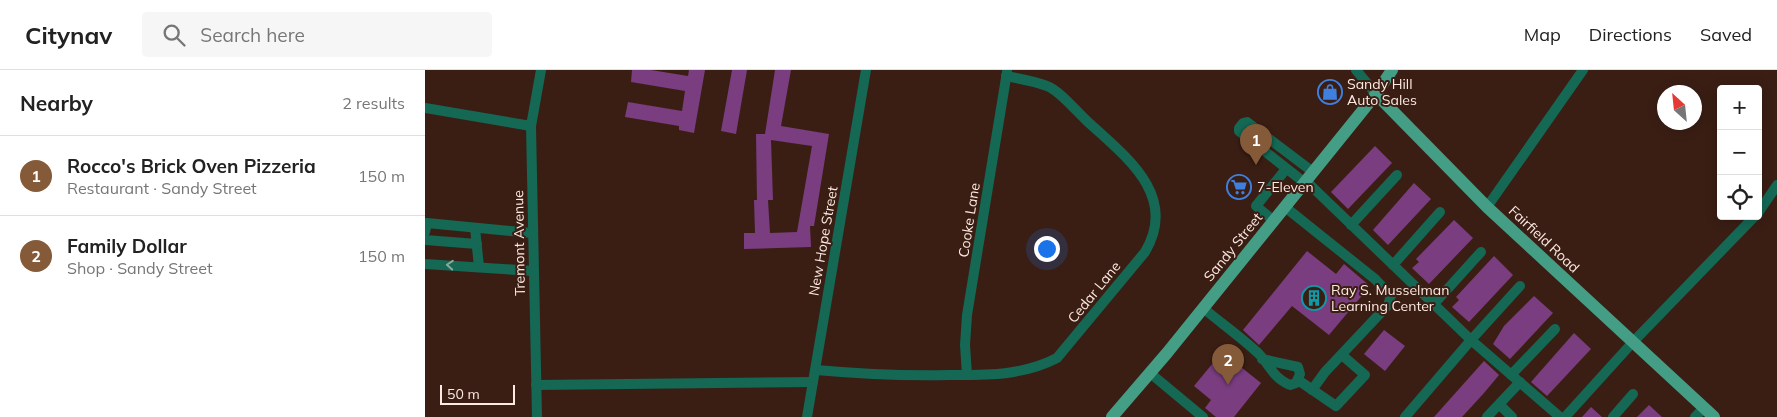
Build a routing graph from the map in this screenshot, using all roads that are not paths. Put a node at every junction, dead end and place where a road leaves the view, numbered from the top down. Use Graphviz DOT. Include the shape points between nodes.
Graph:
graph roads {
  1 [pos="541,70"];
  2 [pos="866,70"];
  3 [pos="1392,70"];
  4 [pos="1583,70"];
  5 [pos="1361,72"];
  6 [pos="1007,73"];
  7 [pos="1377,94"];
  8 [pos="425,108"];
  9 [pos="531,126"];
  10 [pos="1286,169"];
  11 [pos="1397,175"];
  12 [pos="1308,179"];
  13 [pos="1777,184"];
  14 [pos="1285,207"];
  15 [pos="1487,207"];
  16 [pos="1762,207"];
  17 [pos="1440,212"];
  18 [pos="1751,220"];
  19 [pos="1274,221"];
  20 [pos="1351,225"];
  21 [pos="475,228"];
  22 [pos="425,232"];
  23 [pos="532,233"];
  24 [pos="425,240"];
  25 [pos="477,244"];
  26 [pos="1481,252"];
  27 [pos="425,264"];
  28 [pos="1393,265"];
  29 [pos="479,268"];
  30 [pos="533,272"];
  31 [pos="1520,286"];
  32 [pos="1434,304"];
  33 [pos="1203,308"];
  34 [pos="1555,330"];
  35 [pos="1471,340"];
  36 [pos="1633,342"];
  37 [pos="1342,355"];
  38 [pos="1262,359"];
  39 [pos="816,370"];
  40 [pos="1150,373"];
  41 [pos="967,375"];
  42 [pos="1511,375"];
  43 [pos="1298,380"];
  44 [pos="813,382"];
  45 [pos="1520,382"];
  46 [pos="536,385"];
  47 [pos="1312,390"];
  48 [pos="1633,394"];
  49 [pos="1499,404"];
  50 [pos="1705,408"];
  51 [pos="537,417"];
  52 [pos="807,417"];
  53 [pos="1112,417"];
  54 [pos="1189,417"];
  55 [pos="1198,417"];
  56 [pos="1203,417"];
  57 [pos="1405,417"];
  58 [pos="1487,417"];
  59 [pos="1513,417"];
  60 [pos="1560,417"];
  61 [pos="1565,417"];
  62 [pos="1613,417"];
  63 [pos="1695,417"];
  64 [pos="1714,417"];
  1 -- 9 [label="street, Tremont Avenue"];
  2 -- 39 [label="street, New Hope Street"];
  3 -- 7 [label="main road, Sandy Street"];
  4 -- 15 [label="street"];
  5 -- 7 [label="street, Fairfield Road"];
  6 -- 41 [label="street, Cooke Lane" via="967,315"];
  6 -- 41 [label="street, Cedar Lane" via="1049,86 1136,166 1155,205 1157,223 1154,238 1145,252 1057,358 1037,368 1009,374"];
  7 -- 12 [label="main road, Sandy Street"];
  7 -- 15 [label="main road, Fairfield Road"];
  8 -- 9 [label="street"];
  9 -- 23 [label="street, Tremont Avenue"];
  10 -- 12 [label="street"];
  10 -- 12 [label="street" via="1239,131 1243,123 1247,122"];
  10 -- 19 [label="street" via="1256,206"];
  11 -- 20 [label="street"];
  12 -- 14 [label="main road, Sandy Street"];
  12 -- 20 [label="street"];
  13 -- 16 [label="street"];
  14 -- 19 [label="main road, Sandy Street"];
  14 -- 37 [label="street" via="1375,279 1391,296 1388,304"];
  15 -- 36 [label="main road, Fairfield Road"];
  17 -- 28 [label="street"];
  18 -- 36 [label="street"];
  19 -- 33 [label="main road, Sandy Street"];
  20 -- 28 [label="street"];
  21 -- 22 [label="street" via="427,223"];
  21 -- 23 [label="street"];
  21 -- 25 [label="street"];
  23 -- 30 [label="street, Tremont Avenue"];
  24 -- 25 [label="street"];
  25 -- 29 [label="street"];
  26 -- 32 [label="street"];
  29 -- 27 [label="street, one-way"];
  28 -- 32 [label="street"];
  29 -- 30 [label="street"];
  30 -- 46 [label="street, Tremont Avenue"];
  31 -- 35 [label="street"];
  32 -- 35 [label="street"];
  33 -- 38 [label="street"];
  33 -- 40 [label="main road, Sandy Street"];
  34 -- 42 [label="street"];
  35 -- 42 [label="street"];
  35 -- 57 [label="street"];
  36 -- 50 [label="main road, Fairfield Road"];
  36 -- 61 [label="street"];
  37 -- 47 [label="street"];
  37 -- 47 [label="street" via="1365,375 1336,406"];
  38 -- 43 [label="street" via="1284,382 1291,385"];
  38 -- 43 [label="street" via="1298,367"];
  39 -- 41 [label="street, Cedar Lane" via="883,376"];
  39 -- 44 [label="street, New Hope Street"];
  40 -- 53 [label="main road, Sandy Street"];
  40 -- 56 [label="street"];
  42 -- 45 [label="street"];
  43 -- 47 [label="street"];
  44 -- 46 [label="street"];
  44 -- 52 [label="street, New Hope Street"];
  45 -- 49 [label="street"];
  45 -- 60 [label="street"];
  46 -- 51 [label="street, Tremont Avenue"];
  48 -- 62 [label="street"];
  49 -- 58 [label="street"];
  49 -- 59 [label="street"];
  50 -- 63 [label="street"];
  50 -- 64 [label="main road, Fairfield Road"];
  54 -- 55 [label="street"];
}
